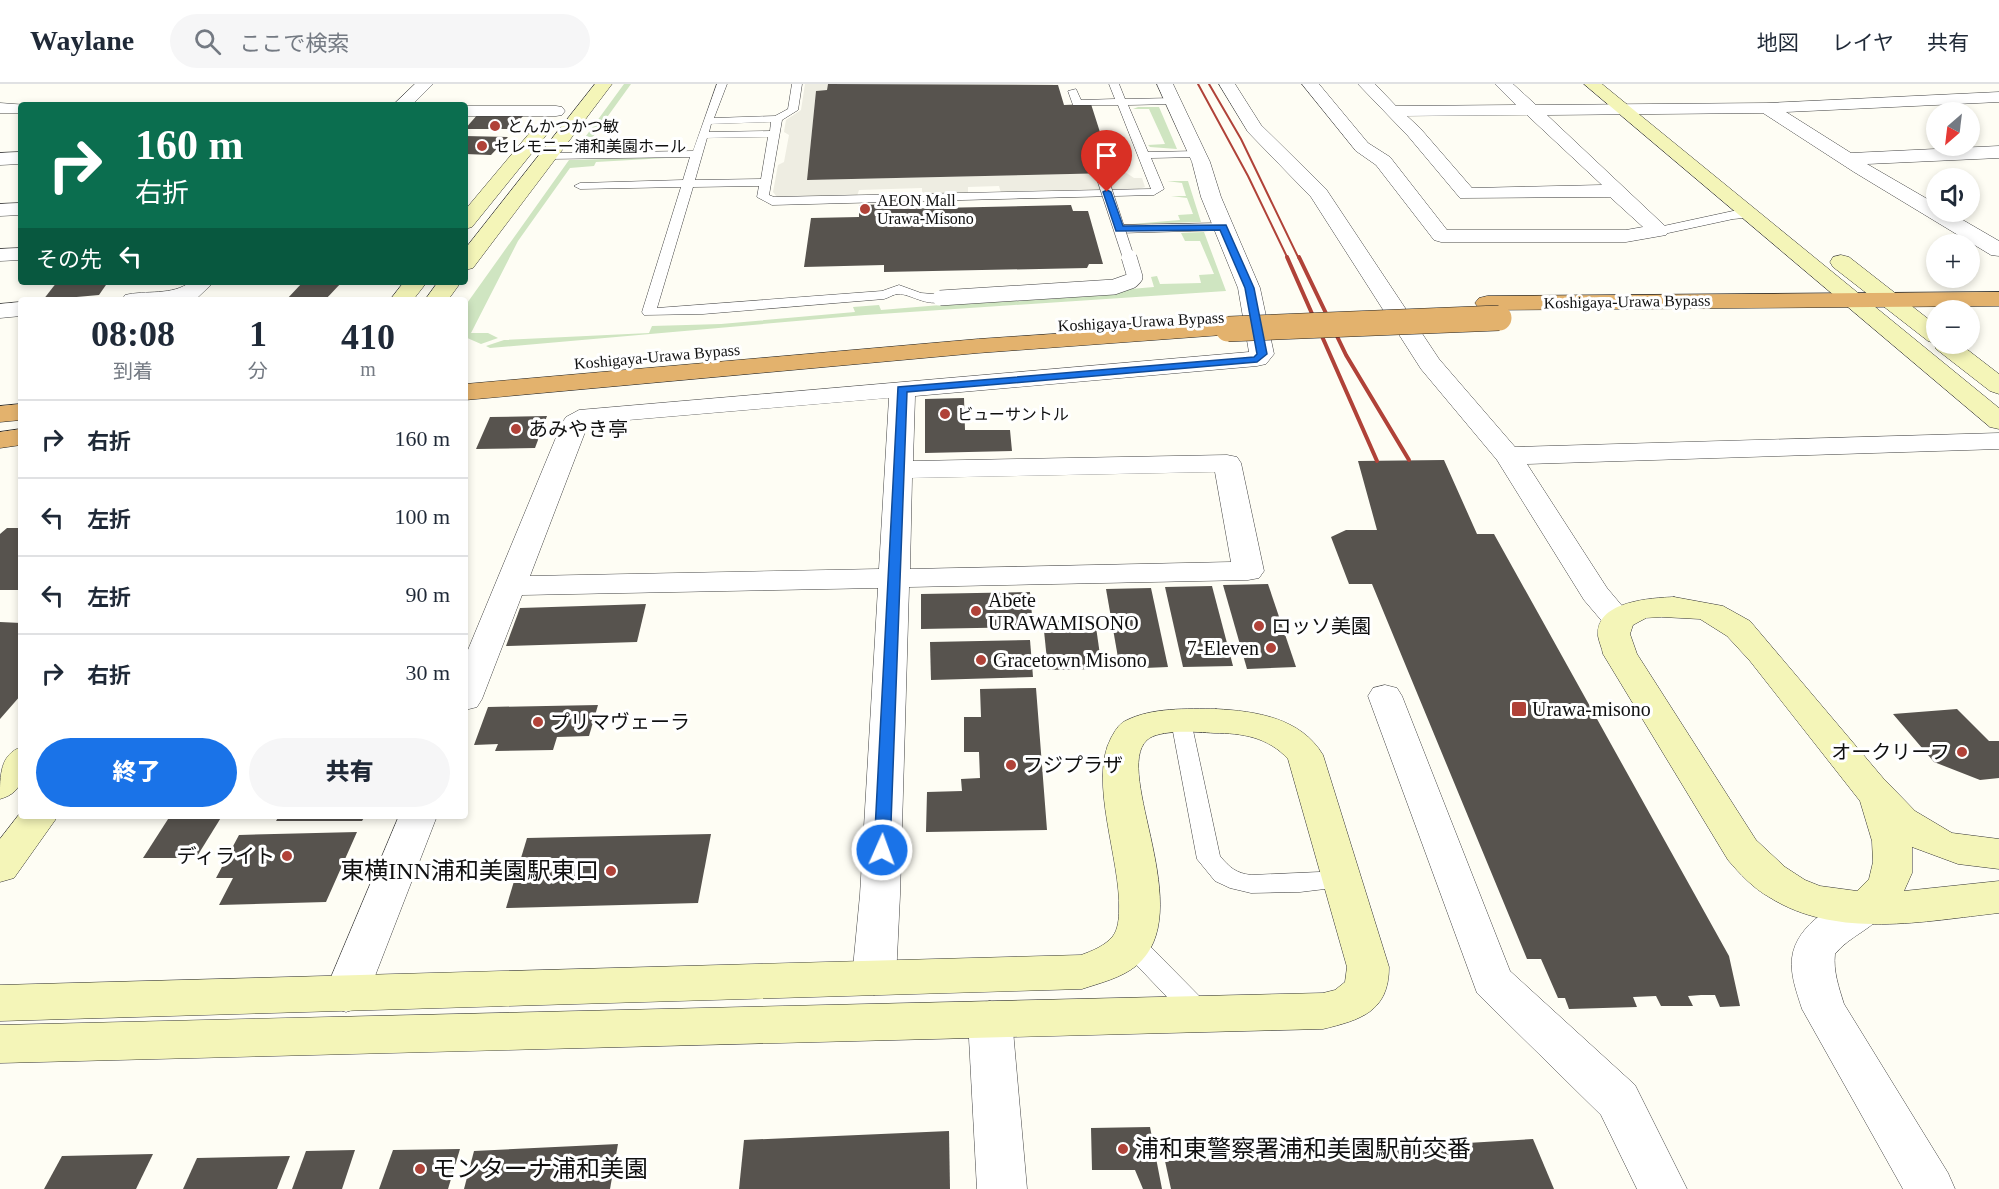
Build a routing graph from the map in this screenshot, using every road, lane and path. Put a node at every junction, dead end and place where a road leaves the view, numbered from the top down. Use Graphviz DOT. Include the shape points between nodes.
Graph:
graph roads {
  1 [pos="425,84"];
  2 [pos="604,84"];
  3 [pos="722,84"];
  4 [pos="797,84"];
  5 [pos="1114,84"];
  6 [pos="1227,84"];
  7 [pos="1310,84"];
  8 [pos="1366,84"];
  9 [pos="1503,84"];
  10 [pos="1592,84"];
  11 [pos="1616,84"];
  12 [pos="1073,91"];
  13 [pos="1170,93"];
  14 [pos="1999,97"];
  15 [pos="405,102"];
  16 [pos="1122,102"];
  17 [pos="0,108"];
  18 [pos="18,108"];
  19 [pos="1767,108"];
  20 [pos="1621,109"];
  21 [pos="1648,109"];
  22 [pos="468,111"];
  23 [pos="1391,111"];
  24 [pos="1532,111"];
  25 [pos="777,119"];
  26 [pos="707,120"];
  27 [pos="775,134"];
  28 [pos="702,135"];
  29 [pos="1999,152"];
  30 [pos="697,154"];
  31 [pos="1198,154"];
  32 [pos="1143,155"];
  33 [pos="549,156"];
  34 [pos="18,158"];
  35 [pos="0,159"];
  36 [pos="1848,159"];
  37 [pos="1101,174"];
  38 [pos="766,182"];
  39 [pos="688,183"];
  40 [pos="580,186"];
  41 [pos="1615,191"];
  42 [pos="18,209"];
  43 [pos="0,210"];
  44 [pos="1777,213"];
  45 [pos="1751,214"];
  46 [pos="468,219"];
  47 [pos="1223,227"];
  48 [pos="1119,229"];
  49 [pos="1659,231"];
  50 [pos="1824,249"];
  51 [pos="1999,250"];
  52 [pos="18,254"];
  53 [pos="0,255"];
  54 [pos="468,259"];
  55 [pos="200,285"];
  56 [pos="414,285"];
  57 [pos="448,285"];
  58 [pos="166,297"];
  59 [pos="404,297"];
  60 [pos="438,297"];
  61 [pos="1999,299"];
  62 [pos="1869,304"];
  63 [pos="18,309"];
  64 [pos="0,311"];
  65 [pos="1907,313"];
  66 [pos="1926,313"];
  67 [pos="1980,313"];
  68 [pos="1999,313"];
  69 [pos="1225,322"];
  70 [pos="1926,328"];
  71 [pos="1959,354"];
  72 [pos="468,373"];
  73 [pos="1999,386"];
  74 [pos="902,390"];
  75 [pos="468,392"];
  76 [pos="18,412"];
  77 [pos="0,414"];
  78 [pos="1999,421"];
  79 [pos="18,437"];
  80 [pos="0,440"];
  81 [pos="1999,441"];
  82 [pos="1508,456"];
  83 [pos="898,470"];
  84 [pos="893,578"];
  85 [pos="510,586"];
  86 [pos="1618,620"];
  87 [pos="468,691"];
  88 [pos="1385,696"];
  89 [pos="1181,722"];
  90 [pos="18,764"];
  91 [pos="0,786"];
  92 [pos="1878,797"];
  93 [pos="37,819"];
  94 [pos="417,819"];
  95 [pos="1999,854"];
  96 [pos="0,867"];
  97 [pos="1342,880"];
  98 [pos="1999,897"];
  99 [pos="1866,908"];
  100 [pos="1132,944"];
  101 [pos="874,978"];
  102 [pos="346,994"];
  103 [pos="0,1003"];
  104 [pos="1200,1014"];
  105 [pos="990,1019"];
  106 [pos="0,1044"];
  107 [pos="1002,1189"];
  108 [pos="1662,1189"];
  109 [pos="1930,1189"];
  1 -- 15 [label="street"];
  2 -- 33 [label="street"];
  3 -- 26 [label="lane"];
  4 -- 25 [label="lane" via="793,110"];
  5 -- 16 [label="lane"];
  6 -- 82 [label="street" via="1254,128 1319,193 1430,364"];
  7 -- 49 [label="street" via="1362,147 1383,161 1441,236 1626,236"];
  8 -- 23 [label="street"];
  9 -- 24 [label="street"];
  10 -- 20 [label="street"];
  11 -- 21 [label="street"];
  12 -- 16 [label="lane" via="1077,103"];
  13 -- 16 [label="lane"];
  13 -- 31 [label="street"];
  14 -- 19 [label="street"];
  16 -- 32 [label="lane"];
  17 -- 18 [label="street"];
  19 -- 21 [label="street"];
  19 -- 36 [label="street"];
  20 -- 21 [label="street"];
  20 -- 24 [label="street"];
  20 -- 45 [label="street"];
  21 -- 44 [label="street"];
  22 -- 46 [label="street" via="562,105"];
  23 -- 24 [label="street"];
  23 -- 41 [label="street" via="1467,194"];
  24 -- 41 [label="street"];
  25 -- 26 [label="lane"];
  25 -- 27 [label="lane"];
  26 -- 28 [label="lane"];
  27 -- 28 [label="lane"];
  27 -- 38 [label="lane"];
  28 -- 30 [label="lane"];
  29 -- 36 [label="street"];
  30 -- 33 [label="lane"];
  30 -- 39 [label="lane"];
  31 -- 32 [label="lane"];
  31 -- 47 [label="street"];
  32 -- 38 [label="lane" via="1158,189 1154,192 780,201 765,200"];
  33 -- 54 [label="street"];
  34 -- 35 [label="street"];
  36 -- 51 [label="street"];
  37 -- 48 [label="lane, bridge"];
  38 -- 39 [label="lane"];
  39 -- 40 [label="lane"];
  39 -- 48 [label="lane, bridge" via="649,312 884,295 899,289 919,297 940,297 1114,287 1135,277"];
  41 -- 49 [label="street"];
  42 -- 43 [label="street"];
  45 -- 49 [label="lane"];
  45 -- 62 [label="street"];
  47 -- 48 [label="lane"];
  47 -- 74 [label="street" via="1249,288 1262,354 1257,359"];
  50 -- 62 [label="street"];
  52 -- 53 [label="street"];
  55 -- 58 [label="street" via="188,295"];
  56 -- 59 [label="street"];
  57 -- 60 [label="street"];
  61 -- 62 [label="highway, Koshigaya-Urawa Bypass"];
  62 -- 65 [label="highway, Koshigaya-Urawa Bypass"];
  62 -- 69 [label="highway, Koshigaya-Urawa Bypass, bridge" via="1493,310"];
  62 -- 78 [label="street"];
  63 -- 64 [label="street"];
  65 -- 66 [label="highway, Koshigaya-Urawa Bypass"];
  65 -- 70 [label="street"];
  67 -- 68 [label="highway"];
  69 -- 72 [label="highway, Koshigaya-Urawa Bypass" via="933,334"];
  69 -- 75 [label="highway, Koshigaya-Urawa Bypass"];
  71 -- 73 [label="street"];
  74 -- 83 [label="street"];
  74 -- 85 [label="street" via="588,416 575,423"];
  76 -- 77 [label="highway"];
  79 -- 80 [label="highway"];
  81 -- 82 [label="street"];
  82 -- 86 [label="street" via="1595,593"];
  83 -- 84 [label="street"];
  83 -- 84 [label="street" via="1227,463 1248,571"];
  84 -- 85 [label="street"];
  84 -- 101 [label="street"];
  85 -- 87 [label="street"];
  86 -- 92 [label="street" via="1638,610 1671,608 1707,611 1730,622 1750,639"];
  86 -- 99 [label="street" via="1614,634 1620,654 1742,850 1764,873 1791,891 1827,904"];
  88 -- 108 [label="street" via="1492,981 1618,1100"];
  89 -- 97 [label="street" via="1259,725 1295,741 1305,754"];
  89 -- 97 [label="lane" via="1209,859 1218,871 1247,883"];
  89 -- 100 [label="street" via="1144,727 1131,734 1122,750 1121,774 1140,896 1140,928"];
  90 -- 91 [label="street"];
  92 -- 95 [label="street" via="1921,835 1949,847"];
  92 -- 99 [label="street" via="1894,866 1887,885"];
  93 -- 96 [label="street"];
  94 -- 102 [label="street"];
  97 -- 104 [label="street" via="1368,967 1369,981 1362,994 1348,1005 1323,1011"];
  98 -- 99 [label="street"];
  99 -- 109 [label="street" via="1828,934 1814,955 1816,980 1824,1009"];
  100 -- 101 [label="street" via="1112,961 1083,972"];
  100 -- 104 [label="lane"];
  101 -- 102 [label="street"];
  102 -- 103 [label="street"];
  104 -- 105 [label="street"];
  105 -- 106 [label="street"];
  105 -- 107 [label="street"];
}
